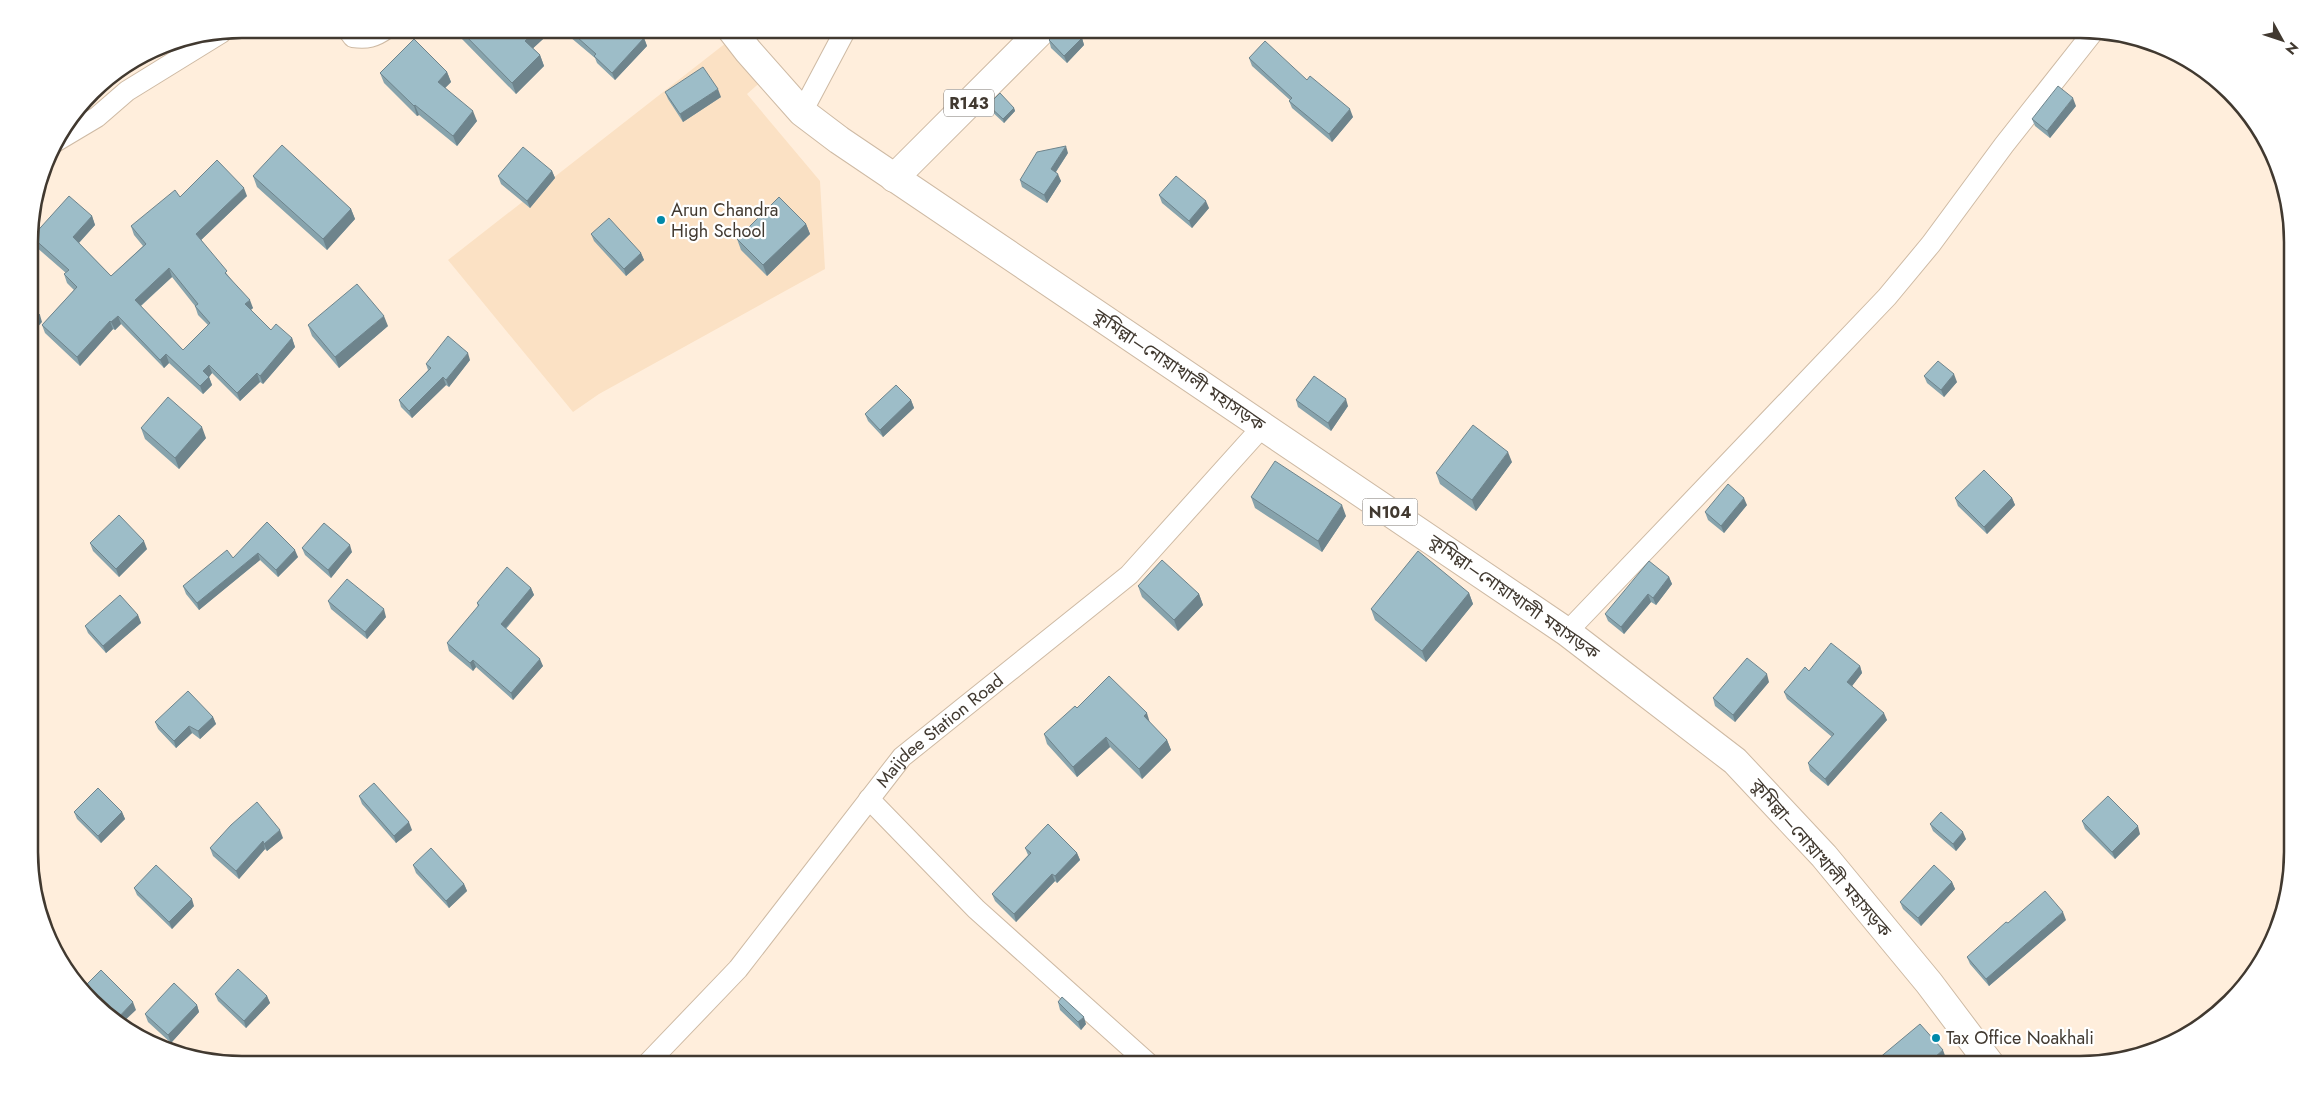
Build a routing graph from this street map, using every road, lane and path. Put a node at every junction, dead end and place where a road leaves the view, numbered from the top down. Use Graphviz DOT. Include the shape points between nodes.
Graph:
graph roads {
  1 [pos="738,38"];
  2 [pos="841,38"];
  3 [pos="1034,38"];
  4 [pos="2088,38"];
  5 [pos="210,40"];
  6 [pos="802,112"];
  7 [pos="68,134"];
  8 [pos="894,178"];
  9 [pos="1263,426"];
  10 [pos="1568,632"];
  11 [pos="869,799"];
  12 [pos="655,1056"];
  13 [pos="1140,1056"];
  14 [pos="1984,1056"];
  1 -- 6 [label="main road, কুমিল্লা–নোয়াখালী মহাসড়ক / N104"];
  2 -- 6 [label="street"];
  3 -- 8 [label="main road, R143"];
  4 -- 10 [label="street" via="1887,297"];
  5 -- 7 [label="street" via="127,91 97,117"];
  6 -- 8 [label="main road, কুমিল্লা–নোয়াখালী মহাসড়ক / N104"];
  8 -- 9 [label="main road, কুমিল্লা–নোয়াখালী মহাসড়ক / N104"];
  9 -- 10 [label="main road, কুমিল্লা–নোয়াখালী মহাসড়ক / N104"];
  9 -- 11 [label="street, Maijdee Station Road" via="1129,575 902,757"];
  10 -- 14 [label="main road, কুমিল্লা–নোয়াখালী মহাসড়ক / N104" via="1735,761 1830,864 1929,983"];
  11 -- 12 [label="street, Maijdee Station Road" via="738,969"];
  11 -- 13 [label="street" via="976,910"];
}
